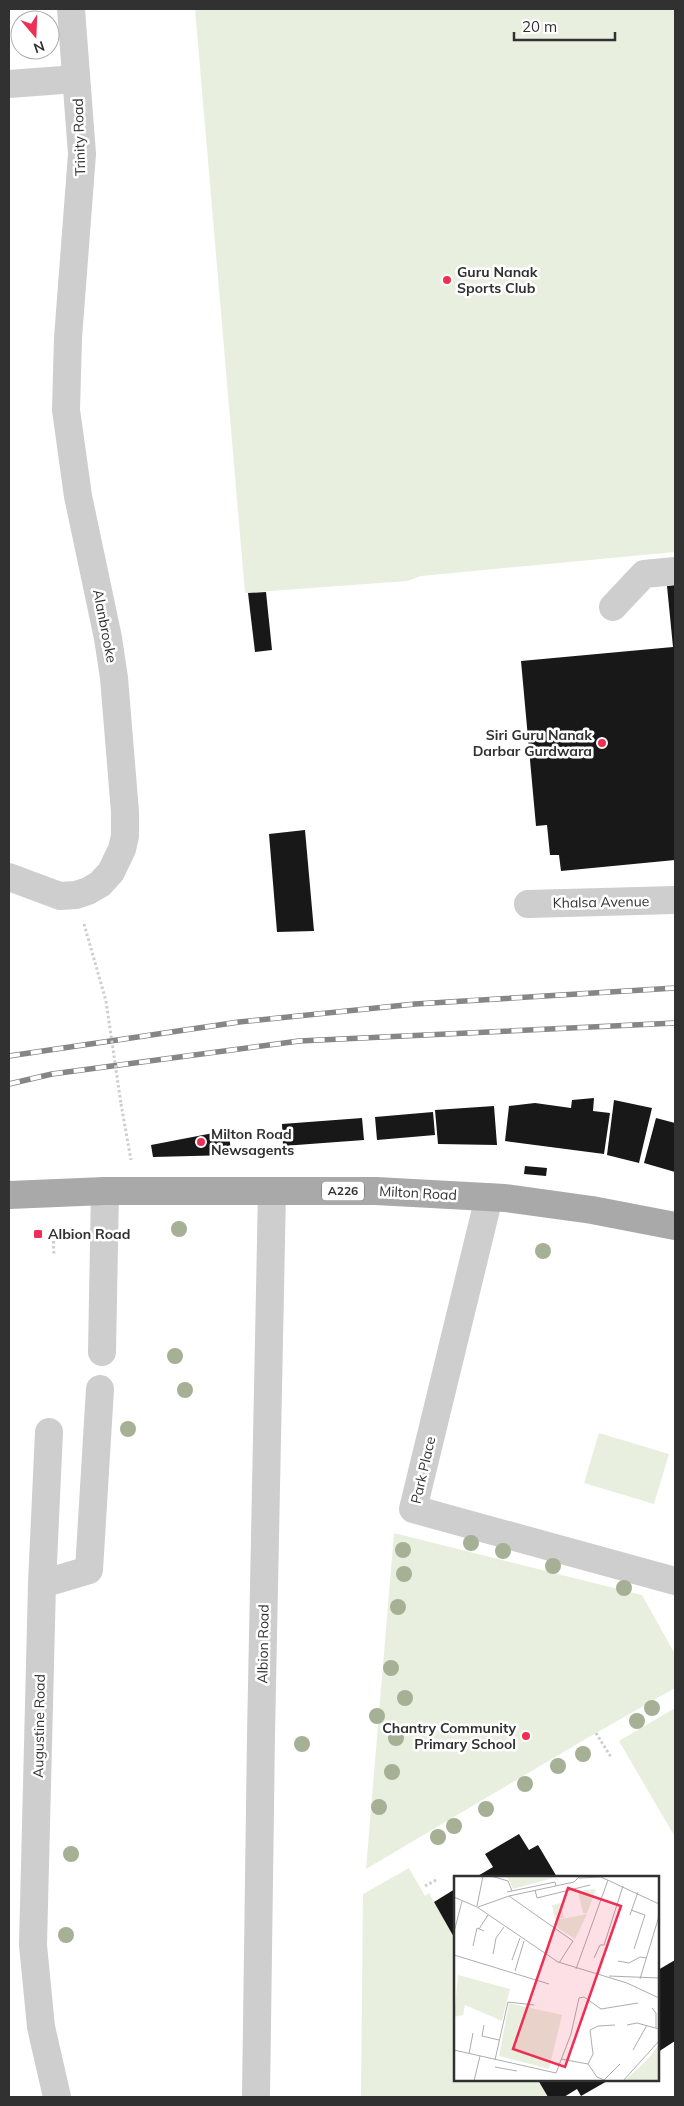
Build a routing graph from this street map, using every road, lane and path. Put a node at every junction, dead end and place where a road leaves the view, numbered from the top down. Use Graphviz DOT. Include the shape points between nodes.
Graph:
graph roads {
  1 [pos="71,9"];
  2 [pos="76,79"];
  3 [pos="9,84"];
  4 [pos="73,265"];
  5 [pos="675,571"];
  6 [pos="612,607"];
  7 [pos="9,877"];
  8 [pos="76,895"];
  9 [pos="675,900"];
  10 [pos="528,904"];
  11 [pos="132,1164"];
  12 [pos="105,1191"];
  13 [pos="272,1191"];
  14 [pos="9,1195"];
  15 [pos="489,1197"];
  16 [pos="675,1226"];
  17 [pos="53,1231"];
  18 [pos="54,1256"];
  19 [pos="102,1352"];
  20 [pos="100,1389"];
  21 [pos="48,1432"];
  22 [pos="675,1580"];
  23 [pos="42,1584"];
  24 [pos="596,1733"];
  25 [pos="610,1757"];
  26 [pos="436,1880"];
  27 [pos="425,1886"];
  28 [pos="57,2097"];
  29 [pos="256,2097"];
  1 -- 2 [label="street, Trinity Road"];
  2 -- 3 [label="street"];
  2 -- 4 [label="street, Trinity Road" via="82,154"];
  4 -- 8 [label="street, Alanbrooke" via="67,367 68,422 78,496 114,678 126,824 122,849 106,879"];
  5 -- 6 [label="street" via="644,574"];
  7 -- 8 [label="street" via="60,896"];
  8 -- 11 [label="path, bridge" via="106,1001"];
  9 -- 10 [label="street, Khalsa Avenue"];
  12 -- 13 [label="main road, Milton Road / A226"];
  12 -- 14 [label="main road, Milton Road / A226"];
  12 -- 19 [label="street"];
  13 -- 15 [label="main road, Milton Road / A226" via="376,1191"];
  13 -- 29 [label="street, Albion Road"];
  15 -- 16 [label="main road, Milton Road / A226" via="592,1210"];
  15 -- 22 [label="street, Park Place" via="413,1509"];
  17 -- 18 [label="path"];
  20 -- 23 [label="street" via="89,1570"];
  21 -- 23 [label="street, Augustine Road"];
  23 -- 28 [label="street, Augustine Road" via="33,1945 41,2027"];
  24 -- 25 [label="path"];
  26 -- 27 [label="path"];
}
